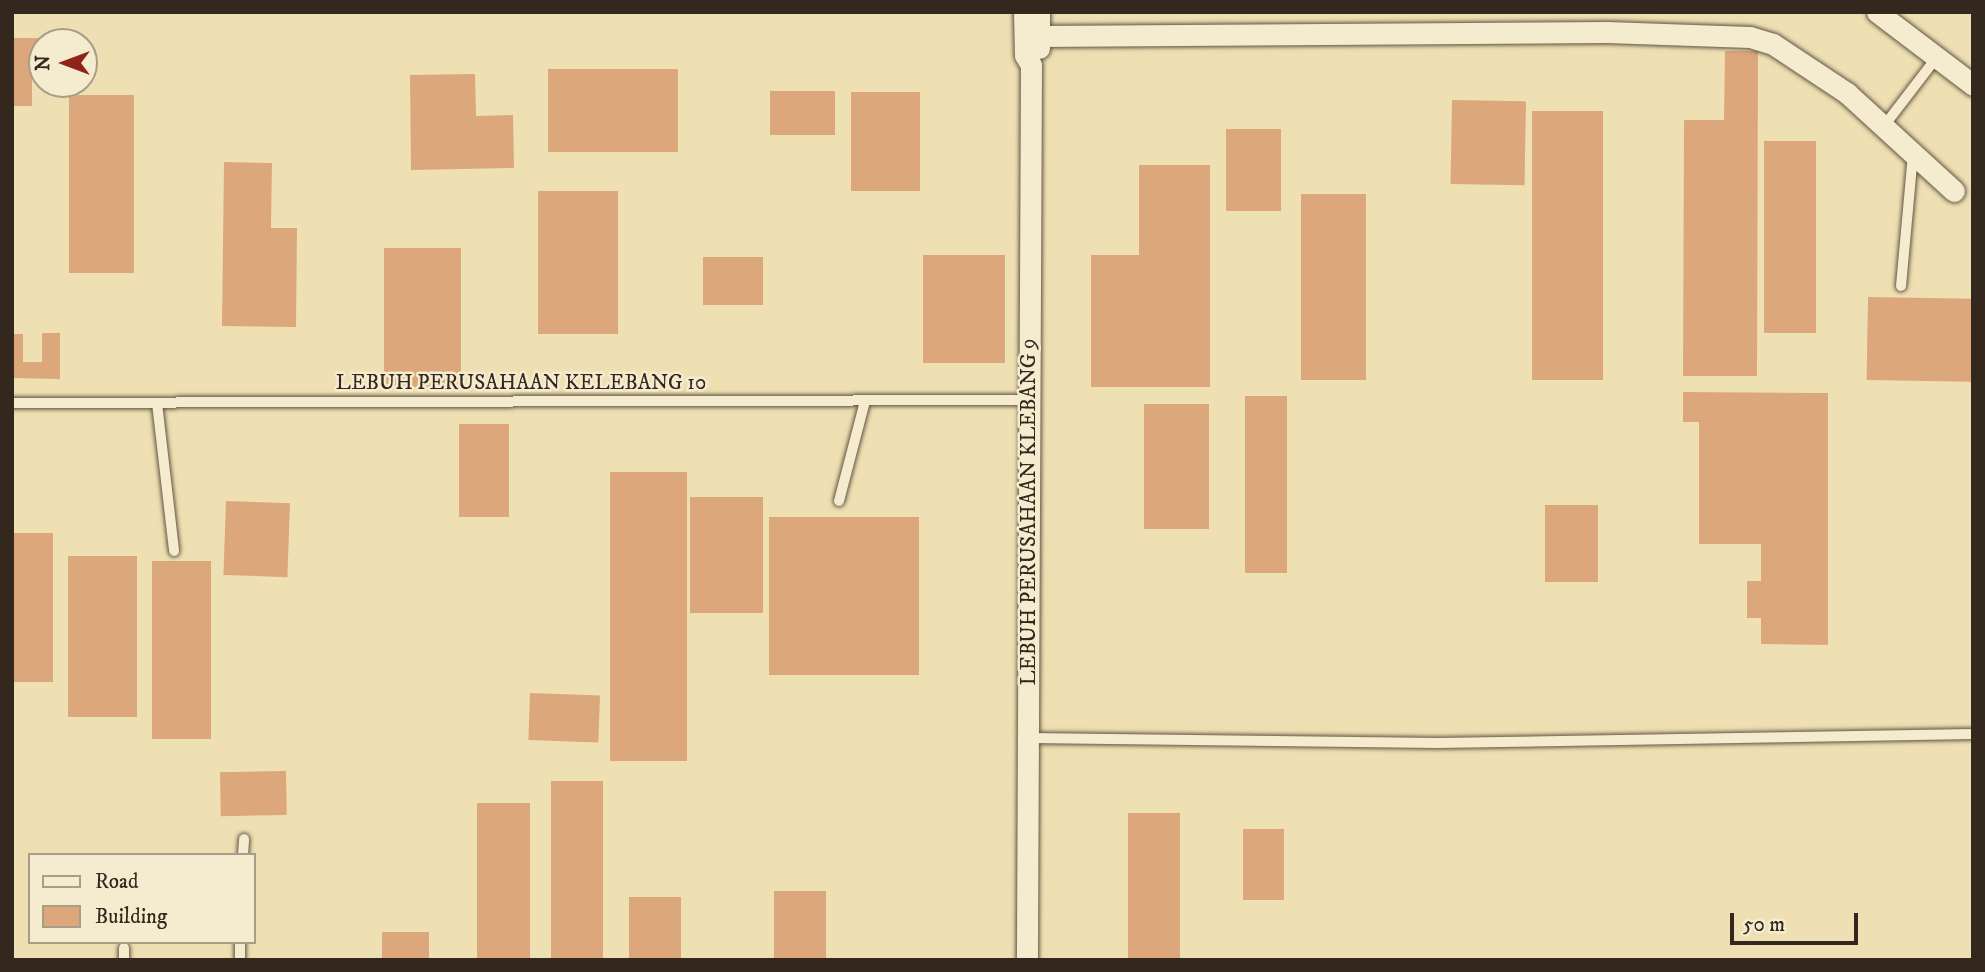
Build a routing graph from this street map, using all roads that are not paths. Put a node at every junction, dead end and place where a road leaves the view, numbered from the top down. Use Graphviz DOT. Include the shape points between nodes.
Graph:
graph roads {
  1 [pos="1024,12"];
  2 [pos="1039,12"];
  3 [pos="1877,12"];
  4 [pos="1039,36"];
  5 [pos="1937,58"];
  6 [pos="1031,65"];
  7 [pos="1973,85"];
  8 [pos="1884,126"];
  9 [pos="1913,152"];
  10 [pos="1954,191"];
  11 [pos="1901,286"];
  12 [pos="1029,400"];
  13 [pos="865,401"];
  14 [pos="12,403"];
  15 [pos="158,403"];
  16 [pos="839,501"];
  17 [pos="174,551"];
  18 [pos="1973,734"];
  19 [pos="1028,738"];
  20 [pos="244,839"];
  21 [pos="243,853"];
  22 [pos="1027,960"];
  1 -- 6 [label="street, LEBUH PERUSAHAAN KLEBANG 9" via="1025,55"];
  2 -- 4 [label="street, LEBUH PERUSAHAAN KLEBANG 9"];
  3 -- 5 [label="street"];
  4 -- 6 [label="street, LEBUH PERUSAHAAN KLEBANG 9" via="1040,55"];
  4 -- 8 [label="street" via="1607,32 1750,37 1773,44 1847,93"];
  5 -- 7 [label="street"];
  5 -- 8 [label="lane"];
  6 -- 12 [label="street, LEBUH PERUSAHAAN KLEBANG 9"];
  8 -- 9 [label="street"];
  9 -- 10 [label="street"];
  9 -- 11 [label="lane"];
  12 -- 13 [label="lane, LEBUH PERUSAHAAN KELEBANG 10"];
  12 -- 19 [label="street, LEBUH PERUSAHAAN KLEBANG 9"];
  13 -- 15 [label="lane, LEBUH PERUSAHAAN KELEBANG 10"];
  13 -- 16 [label="lane"];
  14 -- 15 [label="lane, LEBUH PERUSAHAAN KELEBANG 10"];
  15 -- 17 [label="lane"];
  18 -- 19 [label="lane" via="1437,743"];
  19 -- 22 [label="street, LEBUH PERUSAHAAN KLEBANG 9"];
  20 -- 21 [label="lane"];
}
